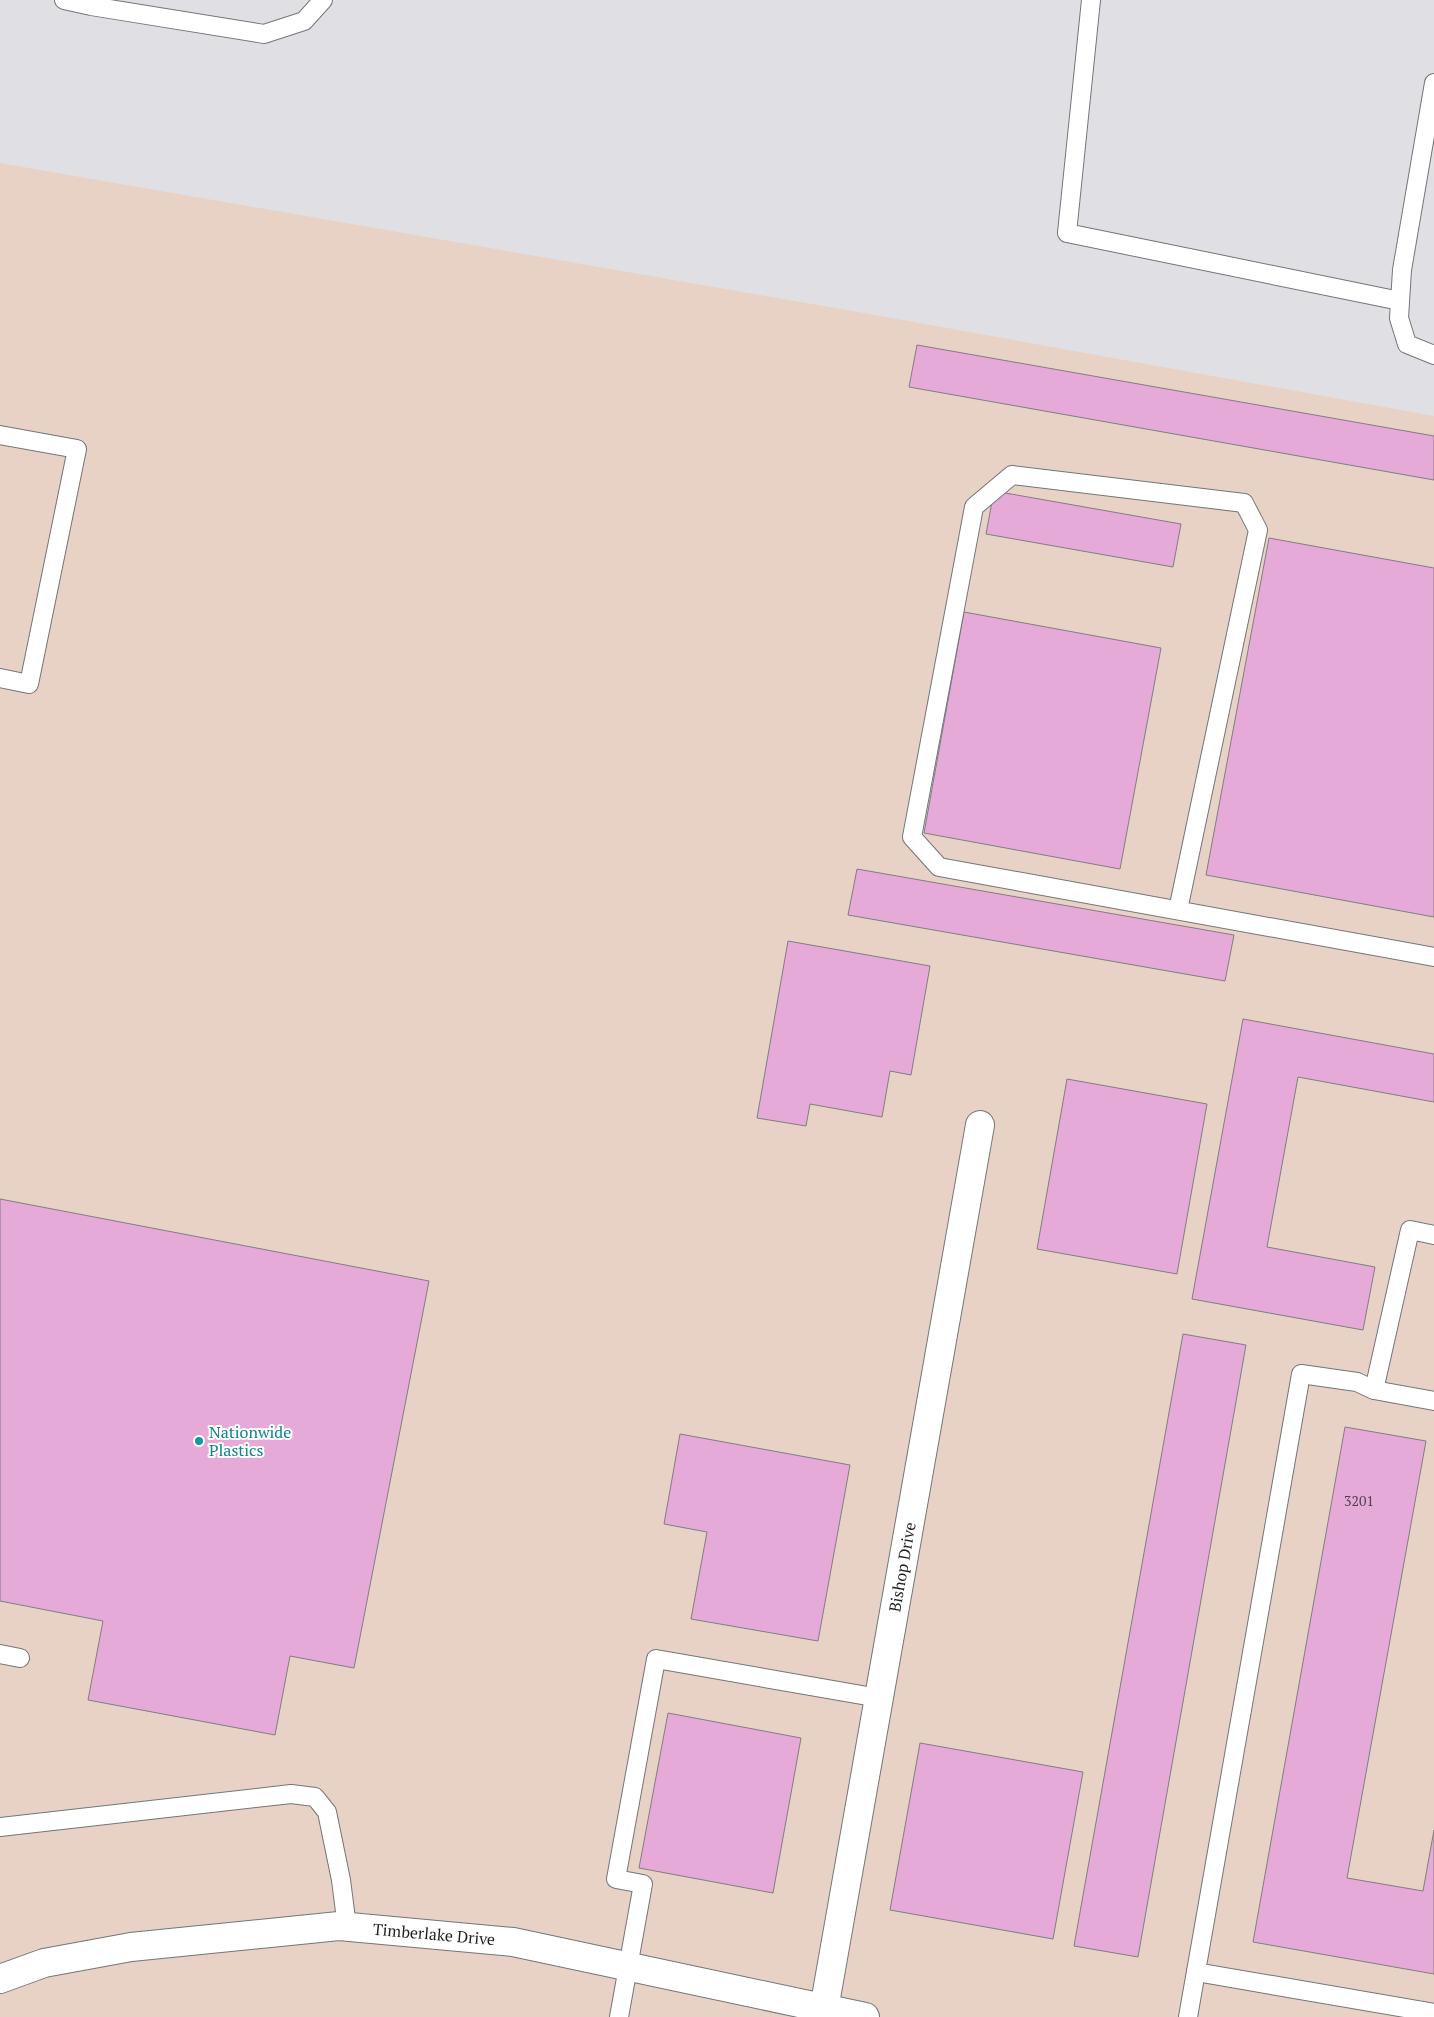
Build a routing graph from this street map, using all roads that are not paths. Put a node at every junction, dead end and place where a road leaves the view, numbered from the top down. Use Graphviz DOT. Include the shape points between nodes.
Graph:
graph roads {
  1 [pos="64,0"];
  2 [pos="323,0"];
  3 [pos="1091,0"];
  4 [pos="1434,83"];
  5 [pos="1400,301"];
  6 [pos="1434,355"];
  7 [pos="0,435"];
  8 [pos="0,678"];
  9 [pos="1178,910"];
  10 [pos="1434,956"];
  11 [pos="980,1125"];
  12 [pos="1434,1235"];
  13 [pos="1374,1390"];
  14 [pos="1434,1401"];
  15 [pos="0,1654"];
  16 [pos="20,1658"];
  17 [pos="879,1698"];
  18 [pos="0,1827"];
  19 [pos="347,1927"];
  20 [pos="630,1967"];
  21 [pos="1196,1972"];
  22 [pos="0,1979"];
  23 [pos="824,2009"];
  24 [pos="1404,2012"];
  25 [pos="1434,2013"];
  26 [pos="619,2017"];
  27 [pos="865,2017"];
  28 [pos="1188,2017"];
  1 -- 2 [label="lane" via="264,34 304,21"];
  3 -- 5 [label="lane" via="1068,233"];
  4 -- 5 [label="lane" via="1402,270"];
  5 -- 6 [label="lane" via="1399,318 1407,344"];
  7 -- 8 [label="lane" via="77,449 29,684"];
  9 -- 9 [label="lane" via="939,867 912,838 974,507 1012,475 1244,503 1258,530"];
  9 -- 10 [label="lane"];
  11 -- 17 [label="street, Bishop Drive"];
  12 -- 13 [label="lane" via="1410,1230"];
  13 -- 14 [label="lane"];
  13 -- 21 [label="lane" via="1357,1382 1301,1374"];
  15 -- 16 [label="lane"];
  17 -- 20 [label="lane" via="656,1659 616,1879 643,1884"];
  17 -- 23 [label="street, Bishop Drive"];
  18 -- 19 [label="lane" via="291,1794 315,1798 326,1812 341,1880"];
  19 -- 20 [label="street, Timberlake Drive" via="513,1942"];
  19 -- 22 [label="street, Timberlake Drive" via="132,1946 44,1963"];
  20 -- 23 [label="street, Timberlake Drive"];
  20 -- 26 [label="lane"];
  21 -- 24 [label="lane"];
  21 -- 28 [label="lane"];
  23 -- 27 [label="street, Timberlake Drive"];
  24 -- 25 [label="lane"];
}
